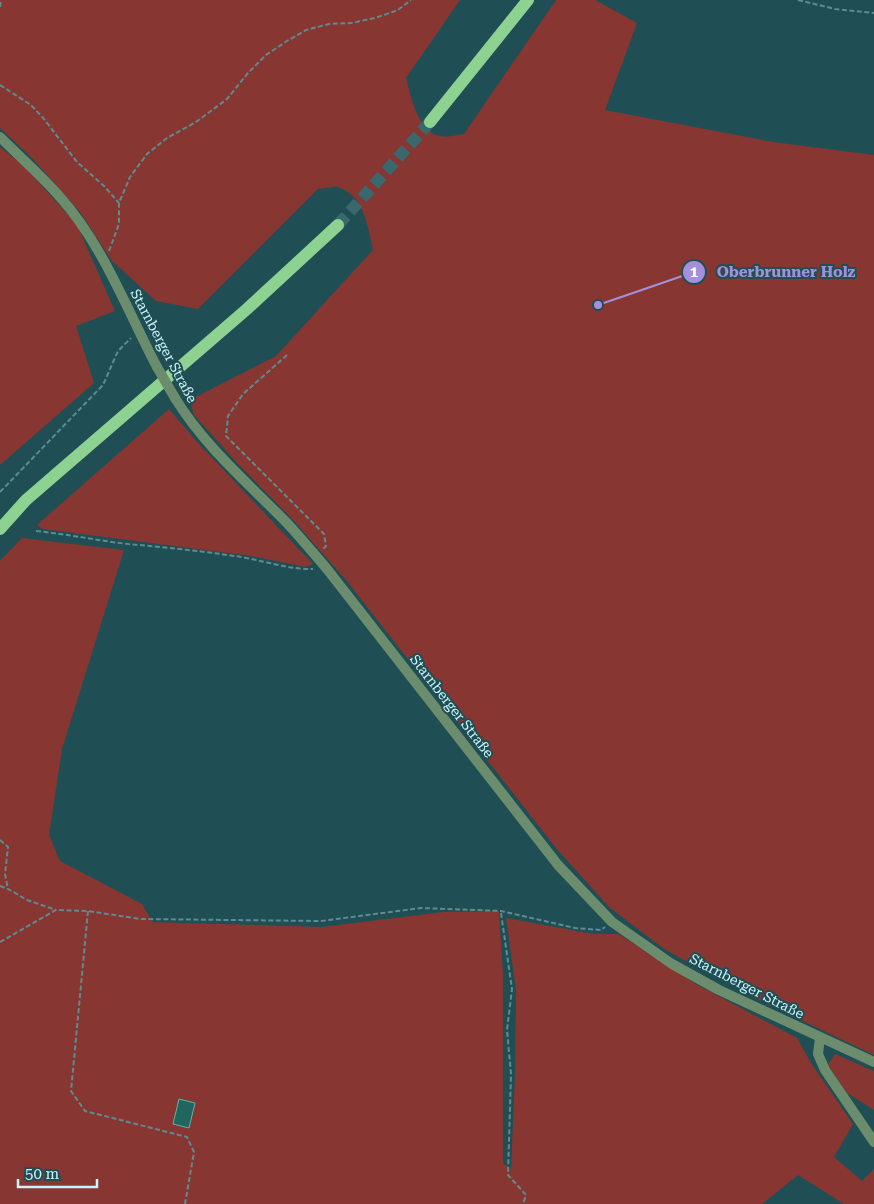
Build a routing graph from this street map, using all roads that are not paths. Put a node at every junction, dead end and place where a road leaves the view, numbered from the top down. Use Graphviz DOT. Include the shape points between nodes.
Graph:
graph roads {
  1 [pos="528,0"];
  2 [pos="430,122"];
  3 [pos="0,138"];
  4 [pos="338,225"];
  5 [pos="0,529"];
  6 [pos="820,1038"];
  7 [pos="874,1062"];
  8 [pos="874,1142"];
  1 -- 2 [label="main road"];
  3 -- 6 [label="street, Starnberger Straße, bridge" via="61,197 82,227 104,262 156,367 182,410 217,453 327,569 558,865 612,922 672,964"];
  4 -- 5 [label="main road" via="247,309 26,500"];
  6 -- 7 [label="street, Starnberger Straße"];
  6 -- 8 [label="street" via="818,1054 825,1070"];
}
